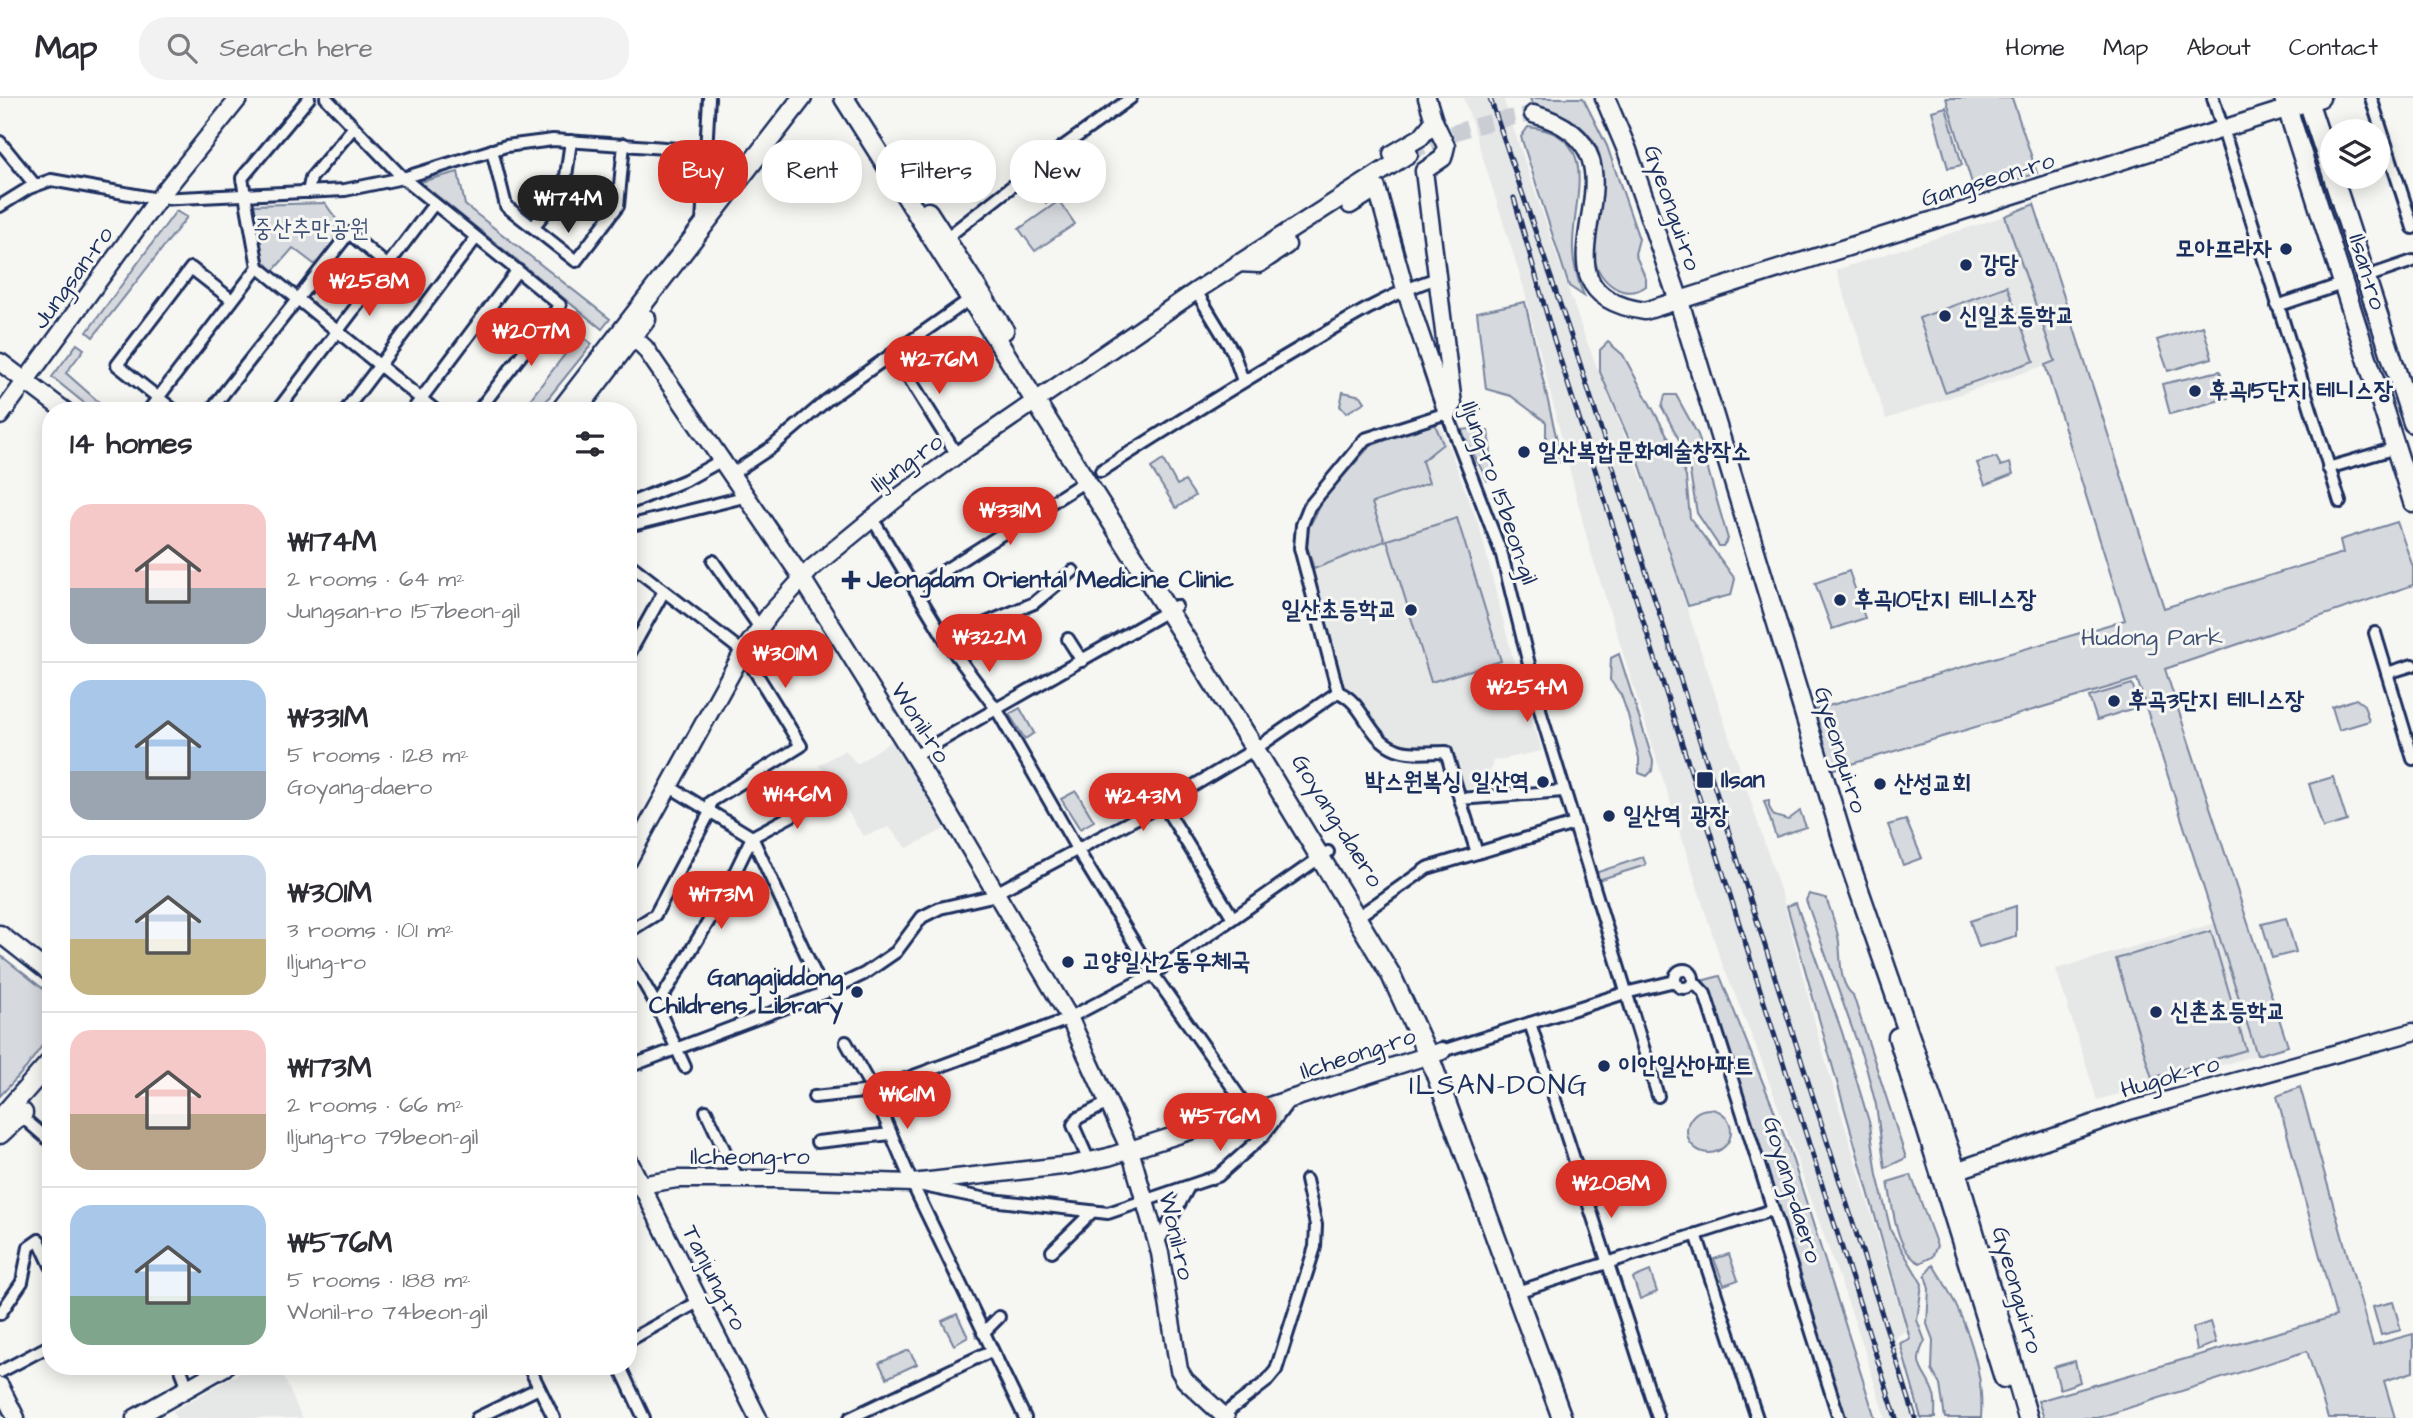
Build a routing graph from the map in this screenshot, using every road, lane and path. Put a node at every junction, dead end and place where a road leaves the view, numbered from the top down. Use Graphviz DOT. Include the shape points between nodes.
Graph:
graph roads {
  1 [pos="239,98"];
  2 [pos="309,98"];
  3 [pos="326,98"];
  4 [pos="709,98"];
  5 [pos="802,98"];
  6 [pos="814,98"];
  7 [pos="844,98"];
  8 [pos="856,98"];
  9 [pos="1131,98"];
  10 [pos="1427,98"];
  11 [pos="1595,98"];
  12 [pos="1605,98"];
  13 [pos="2213,98"];
  14 [pos="2371,98"];
  15 [pos="2312,99"];
  16 [pos="2286,103"];
  17 [pos="1532,114"];
  18 [pos="1434,121"];
  19 [pos="354,127"];
  20 [pos="2223,129"];
  21 [pos="2320,129"];
  22 [pos="707,140"];
  23 [pos="571,141"];
  24 [pos="0,142"];
  25 [pos="624,144"];
  26 [pos="658,147"];
  27 [pos="492,150"];
  28 [pos="1409,154"];
  29 [pos="748,167"];
  30 [pos="403,178"];
  31 [pos="35,185"];
  32 [pos="1377,188"];
  33 [pos="2337,189"];
  34 [pos="308,192"];
  35 [pos="243,196"];
  36 [pos="158,199"];
  37 [pos="703,203"];
  38 [pos="720,203"];
  39 [pos="434,204"];
  40 [pos="0,205"];
  41 [pos="702,225"];
  42 [pos="533,227"];
  43 [pos="2413,228"];
  44 [pos="476,238"];
  45 [pos="940,243"];
  46 [pos="2413,261"];
  47 [pos="1238,263"];
  48 [pos="388,266"];
  49 [pos="258,267"];
  50 [pos="517,271"];
  51 [pos="2366,276"];
  52 [pos="1437,278"];
  53 [pos="2345,282"];
  54 [pos="1405,289"];
  55 [pos="1196,291"];
  56 [pos="975,296"];
  57 [pos="297,299"];
  58 [pos="232,300"];
  59 [pos="1673,301"];
  60 [pos="2277,306"];
  61 [pos="339,332"];
  62 [pos="629,332"];
  63 [pos="894,354"];
  64 [pos="0,362"];
  65 [pos="380,366"];
  66 [pos="27,381"];
  67 [pos="1243,381"];
  68 [pos="1040,397"];
  69 [pos="159,398"];
  70 [pos="421,399"];
  71 [pos="54,402"];
  72 [pos="156,402"];
  73 [pos="164,402"];
  74 [pos="217,402"];
  75 [pos="284,402"];
  76 [pos="352,402"];
  77 [pos="419,402"];
  78 [pos="425,402"];
  79 [pos="485,402"];
  80 [pos="568,402"];
  81 [pos="582,402"];
  82 [pos="1447,413"];
  83 [pos="0,416"];
  84 [pos="2413,423"];
  85 [pos="2396,448"];
  86 [pos="957,455"];
  87 [pos="728,466"];
  88 [pos="2328,468"];
  89 [pos="1094,475"];
  90 [pos="748,496"];
  91 [pos="637,500"];
  92 [pos="2340,502"];
  93 [pos="2413,502"];
  94 [pos="872,518"];
  95 [pos="637,524"];
  96 [pos="713,561"];
  97 [pos="637,570"];
  98 [pos="1073,571"];
  99 [pos="802,578"];
  100 [pos="916,588"];
  101 [pos="664,591"];
  102 [pos="1172,608"];
  103 [pos="760,628"];
  104 [pos="2375,633"];
  105 [pos="1068,639"];
  106 [pos="637,640"];
  107 [pos="950,647"];
  108 [pos="743,652"];
  109 [pos="1082,661"];
  110 [pos="2413,665"];
  111 [pos="2387,673"];
  112 [pos="1338,692"];
  113 [pos="997,710"];
  114 [pos="1262,744"];
  115 [pos="914,756"];
  116 [pos="2413,759"];
  117 [pos="670,787"];
  118 [pos="1563,791"];
  119 [pos="826,797"];
  120 [pos="1460,799"];
  121 [pos="1163,804"];
  122 [pos="710,812"];
  123 [pos="1574,824"];
  124 [pos="637,831"];
  125 [pos="752,837"];
  126 [pos="1077,849"];
  127 [pos="1476,853"];
  128 [pos="1324,855"];
  129 [pos="996,893"];
  130 [pos="1359,915"];
  131 [pos="1233,918"];
  132 [pos="637,926"];
  133 [pos="0,934"];
  134 [pos="42,967"];
  135 [pos="637,972"];
  136 [pos="1153,974"];
  137 [pos="824,993"];
  138 [pos="1626,993"];
  139 [pos="657,1006"];
  140 [pos="1069,1017"];
  141 [pos="1530,1023"];
  142 [pos="2413,1032"];
  143 [pos="846,1042"];
  144 [pos="676,1048"];
  145 [pos="1435,1053"];
  146 [pos="637,1063"];
  147 [pos="685,1068"];
  148 [pos="42,1071"];
  149 [pos="42,1089"];
  150 [pos="873,1091"];
  151 [pos="1658,1096"];
  152 [pos="814,1097"];
  153 [pos="1290,1100"];
  154 [pos="1108,1103"];
  155 [pos="706,1111"];
  156 [pos="1250,1112"];
  157 [pos="21,1116"];
  158 [pos="0,1119"];
  159 [pos="42,1134"];
  160 [pos="0,1135"];
  161 [pos="891,1135"];
  162 [pos="817,1142"];
  163 [pos="1130,1150"];
  164 [pos="1089,1161"];
  165 [pos="1949,1173"];
  166 [pos="738,1178"];
  167 [pos="1306,1180"];
  168 [pos="912,1183"];
  169 [pos="637,1185"];
  170 [pos="1188,1188"];
  171 [pos="637,1190"];
  172 [pos="1146,1202"];
  173 [pos="1772,1210"];
  174 [pos="1090,1213"];
  175 [pos="1696,1234"];
  176 [pos="1158,1243"];
  177 [pos="42,1246"];
  178 [pos="1052,1251"];
  179 [pos="1608,1262"];
  180 [pos="1523,1290"];
  181 [pos="700,1301"];
  182 [pos="0,1314"];
  183 [pos="999,1317"];
  184 [pos="983,1333"];
  185 [pos="637,1337"];
  186 [pos="42,1350"];
  187 [pos="990,1351"];
  188 [pos="0,1371"];
  189 [pos="183,1375"];
  190 [pos="211,1375"];
  191 [pos="533,1375"];
  192 [pos="624,1375"];
  193 [pos="0,1386"];
  194 [pos="188,1388"];
  195 [pos="539,1388"];
  196 [pos="1225,1417"];
  197 [pos="16,1418"];
  198 [pos="135,1418"];
  199 [pos="477,1418"];
  200 [pos="554,1418"];
  201 [pos="644,1418"];
  202 [pos="758,1418"];
  203 [pos="850,1418"];
  204 [pos="1025,1418"];
  205 [pos="1562,1418"];
  206 [pos="1569,1418"];
  207 [pos="1658,1418"];
  208 [pos="1756,1418"];
  209 [pos="1839,1418"];
  210 [pos="2017,1418"];
  211 [pos="2028,1418"];
  1 -- 36 [label="street, Jungsan-ro"];
  2 -- 35 [label="street" via="242,178"];
  3 -- 19 [label="street"];
  4 -- 22 [label="street"];
  5 -- 29 [label="main road"];
  6 -- 62 [label="main road"];
  7 -- 45 [label="main road, Goyang-daero"];
  8 -- 45 [label="main road, Goyang-daero"];
  9 -- 45 [label="street"];
  10 -- 18 [label="street"];
  11 -- 59 [label="main road, Gyeongui-ro"];
  12 -- 59 [label="main road, Gyeongui-ro" via="1627,150"];
  13 -- 20 [label="street"];
  14 -- 43 [label="street"];
  15 -- 16 [label="street, Gangseon-ro"];
  15 -- 21 [label="main road, Ilsan-ro"];
  16 -- 20 [label="street, Gangseon-ro"];
  16 -- 53 [label="main road, Ilsan-ro"];
  17 -- 59 [label="street" via="1557,121 1576,134 1590,152 1595,175 1584,252 1597,288 1629,309 1645,311"];
  18 -- 47 [label="street, Iljung-ro" via="1421,137 1254,244"];
  18 -- 52 [label="street" via="1446,146 1443,158 1424,171"];
  19 -- 30 [label="street"];
  19 -- 34 [label="street" via="311,178"];
  20 -- 59 [label="street, Gangseon-ro"];
  20 -- 60 [label="street"];
  23 -- 25 [label="street"];
  23 -- 27 [label="street" via="529,142"];
  23 -- 42 [label="street" via="564,190"];
  24 -- 31 [label="street"];
  25 -- 26 [label="street"];
  25 -- 42 [label="street" via="618,206 576,261"];
  27 -- 30 [label="street"];
  27 -- 42 [label="street" via="506,206"];
  28 -- 47 [label="street, Iljung-ro"];
  30 -- 34 [label="street" via="354,189"];
  30 -- 39 [label="street"];
  31 -- 36 [label="street, Jungsan-ro" via="61,181"];
  31 -- 40 [label="street, Jungsan-ro"];
  32 -- 47 [label="street, Iljung-ro" via="1259,264"];
  32 -- 54 [label="street, Iljung-ro 15beon-gil"];
  33 -- 51 [label="main road, Ilsan-ro"];
  34 -- 35 [label="street"];
  35 -- 36 [label="street"];
  35 -- 49 [label="street"];
  36 -- 66 [label="street, Jungsan-ro"];
  37 -- 41 [label="street"];
  38 -- 41 [label="main road"];
  39 -- 44 [label="street"];
  39 -- 48 [label="street"];
  41 -- 62 [label="main road"];
  44 -- 50 [label="street"];
  44 -- 65 [label="street"];
  45 -- 56 [label="main road, Goyang-daero"];
  46 -- 51 [label="street"];
  47 -- 55 [label="street, Iljung-ro"];
  48 -- 57 [label="street" via="349,233"];
  48 -- 61 [label="street"];
  49 -- 57 [label="street"];
  49 -- 58 [label="street"];
  50 -- 70 [label="street"];
  50 -- 79 [label="street" via="560,305"];
  51 -- 84 [label="main road, Ilsan-ro"];
  52 -- 54 [label="street"];
  52 -- 82 [label="street" via="1453,404"];
  53 -- 60 [label="street"];
  53 -- 85 [label="main road, Ilsan-ro"];
  54 -- 67 [label="street"];
  54 -- 82 [label="street, Iljung-ro 15beon-gil"];
  55 -- 67 [label="street" via="1233,352"];
  55 -- 68 [label="street, Iljung-ro"];
  56 -- 63 [label="street"];
  56 -- 68 [label="main road, Goyang-daero"];
  57 -- 61 [label="street"];
  57 -- 74 [label="street"];
  58 -- 69 [label="street"];
  58 -- 69 [label="street" via="191,268 117,365"];
  59 -- 165 [label="main road, Gyeongui-ro"];
  60 -- 88 [label="street"];
  61 -- 65 [label="street"];
  61 -- 75 [label="street"];
  62 -- 80 [label="main road"];
  62 -- 81 [label="main road"];
  62 -- 87 [label="street, Wonil-ro"];
  63 -- 86 [label="street"];
  63 -- 87 [label="street" via="827,400 772,447"];
  64 -- 66 [label="street"];
  65 -- 70 [label="street"];
  65 -- 76 [label="street"];
  66 -- 71 [label="street"];
  66 -- 83 [label="street, Jungsan-ro"];
  67 -- 89 [label="street"];
  68 -- 86 [label="street, Iljung-ro"];
  68 -- 89 [label="main road, Goyang-daero"];
  68 -- 102 [label="main road, Goyang-daero"];
  69 -- 72 [label="street"];
  69 -- 73 [label="street"];
  70 -- 77 [label="street"];
  70 -- 78 [label="street"];
  82 -- 112 [label="street" via="1365,439 1318,492 1302,524 1300,548"];
  82 -- 118 [label="street, Iljung-ro 15beon-gil" via="1502,555"];
  85 -- 88 [label="street"];
  85 -- 93 [label="main road, Ilsan-ro"];
  86 -- 94 [label="street, Iljung-ro"];
  87 -- 90 [label="street, Wonil-ro"];
  87 -- 91 [label="street"];
  88 -- 92 [label="street"];
  89 -- 100 [label="street"];
  89 -- 102 [label="main road, Goyang-daero"];
  90 -- 95 [label="street"];
  90 -- 99 [label="street, Wonil-ro"];
  94 -- 99 [label="street, Iljung-ro"];
  94 -- 100 [label="street"];
  96 -- 103 [label="street"];
  97 -- 101 [label="street"];
  98 -- 107 [label="street" via="1034,603 972,629"];
  99 -- 103 [label="street, Iljung-ro"];
  99 -- 115 [label="street, Wonil-ro"];
  100 -- 107 [label="street"];
  101 -- 106 [label="street"];
  101 -- 108 [label="street"];
  102 -- 109 [label="street"];
  102 -- 114 [label="main road, Goyang-daero"];
  103 -- 108 [label="street, Iljung-ro"];
  104 -- 111 [label="street"];
  105 -- 109 [label="street"];
  107 -- 113 [label="street"];
  108 -- 117 [label="street, Iljung-ro"];
  108 -- 122 [label="street" via="801,746 716,796 710,802"];
  109 -- 113 [label="street"];
  110 -- 111 [label="street"];
  111 -- 116 [label="street"];
  112 -- 114 [label="street, Goyang-daero"];
  112 -- 120 [label="street" via="1352,698 1385,744 1398,751 1446,752"];
  113 -- 115 [label="street"];
  113 -- 126 [label="street"];
  114 -- 121 [label="street"];
  114 -- 128 [label="main road, Goyang-daero"];
  115 -- 129 [label="street, Wonil-ro"];
  117 -- 122 [label="street"];
  117 -- 124 [label="street, Iljung-ro"];
  118 -- 120 [label="street"];
  118 -- 123 [label="street, Iljung-ro 15beon-gil"];
  119 -- 125 [label="street"];
  120 -- 127 [label="street"];
  121 -- 126 [label="street"];
  121 -- 131 [label="street"];
  122 -- 125 [label="street"];
  122 -- 132 [label="street" via="655,915"];
  123 -- 127 [label="street"];
  123 -- 138 [label="street, Iljung-ro 15beon-gil"];
  125 -- 137 [label="street"];
  125 -- 139 [label="street" via="721,901"];
  126 -- 129 [label="street"];
  126 -- 136 [label="street"];
  127 -- 130 [label="street" via="1427,868"];
  128 -- 130 [label="main road, Goyang-daero"];
  128 -- 131 [label="street"];
  129 -- 137 [label="street" via="922,917 896,952"];
  129 -- 140 [label="street, Wonil-ro"];
  130 -- 145 [label="main road, Goyang-daero"];
  131 -- 136 [label="street"];
  133 -- 134 [label="street"];
  135 -- 139 [label="street"];
  136 -- 140 [label="street"];
  136 -- 156 [label="street"];
  137 -- 144 [label="street"];
  138 -- 141 [label="street"];
  138 -- 151 [label="street, Iljung-ro 15beon-gil"];
  138 -- 173 [label="street, Goyang-daero" via="1675,981 1684,988 1693,981 1705,994"];
  139 -- 144 [label="street"];
  140 -- 150 [label="street"];
  140 -- 154 [label="street, Wonil-ro"];
  141 -- 145 [label="street"];
  141 -- 179 [label="street"];
  142 -- 165 [label="street, Hugok-ro" via="2129,1111"];
  143 -- 150 [label="street"];
  144 -- 146 [label="street"];
  144 -- 147 [label="street"];
  145 -- 153 [label="street, Ilcheong-ro"];
  145 -- 180 [label="main road, Goyang-daero"];
  145 -- 205 [label="main road, Goyang-daero"];
  148 -- 158 [label="main road"];
  149 -- 157 [label="main road"];
  150 -- 152 [label="street"];
  150 -- 161 [label="street"];
  153 -- 156 [label="street, Ilcheong-ro"];
  153 -- 170 [label="street" via="1263,1136 1218,1176"];
  154 -- 163 [label="street, Wonil-ro"];
  154 -- 164 [label="street" via="1073,1125"];
  155 -- 166 [label="street"];
  156 -- 163 [label="street, Ilcheong-ro"];
  157 -- 159 [label="street"];
  157 -- 160 [label="main road"];
  161 -- 162 [label="street"];
  161 -- 168 [label="street"];
  163 -- 164 [label="street, Ilcheong-ro"];
  163 -- 172 [label="street, Wonil-ro"];
  164 -- 168 [label="street, Ilcheong-ro"];
  165 -- 210 [label="main road, Gyeongui-ro"];
  165 -- 211 [label="main road, Gyeongui-ro"];
  166 -- 168 [label="street, Ilcheong-ro"];
  166 -- 169 [label="street, Ilcheong-ro"];
  167 -- 196 [label="street" via="1316,1225 1315,1247 1276,1370"];
  168 -- 174 [label="street" via="991,1200"];
  168 -- 184 [label="street"];
  170 -- 172 [label="street"];
  170 -- 176 [label="street"];
  171 -- 181 [label="street, Tanjung-ro"];
  172 -- 174 [label="street"];
  172 -- 176 [label="street, Wonil-ro"];
  173 -- 175 [label="street"];
  173 -- 209 [label="street, Goyang-daero"];
  174 -- 178 [label="street"];
  175 -- 179 [label="street"];
  175 -- 208 [label="street"];
  176 -- 196 [label="street, Wonil-ro" via="1180,1370"];
  177 -- 182 [label="street" via="39,1240 29,1247 22,1282"];
  179 -- 180 [label="street"];
  179 -- 207 [label="street"];
  180 -- 206 [label="main road, Goyang-daero"];
  181 -- 185 [label="street"];
  181 -- 202 [label="street, Tanjung-ro"];
  183 -- 184 [label="street"];
  184 -- 187 [label="street"];
  186 -- 188 [label="street"];
  187 -- 203 [label="street"];
  187 -- 204 [label="street"];
  189 -- 194 [label="street"];
  190 -- 194 [label="street"];
  191 -- 195 [label="street"];
  192 -- 201 [label="street"];
  193 -- 197 [label="street"];
  194 -- 198 [label="street"];
  195 -- 199 [label="street"];
  195 -- 200 [label="street"];
}
